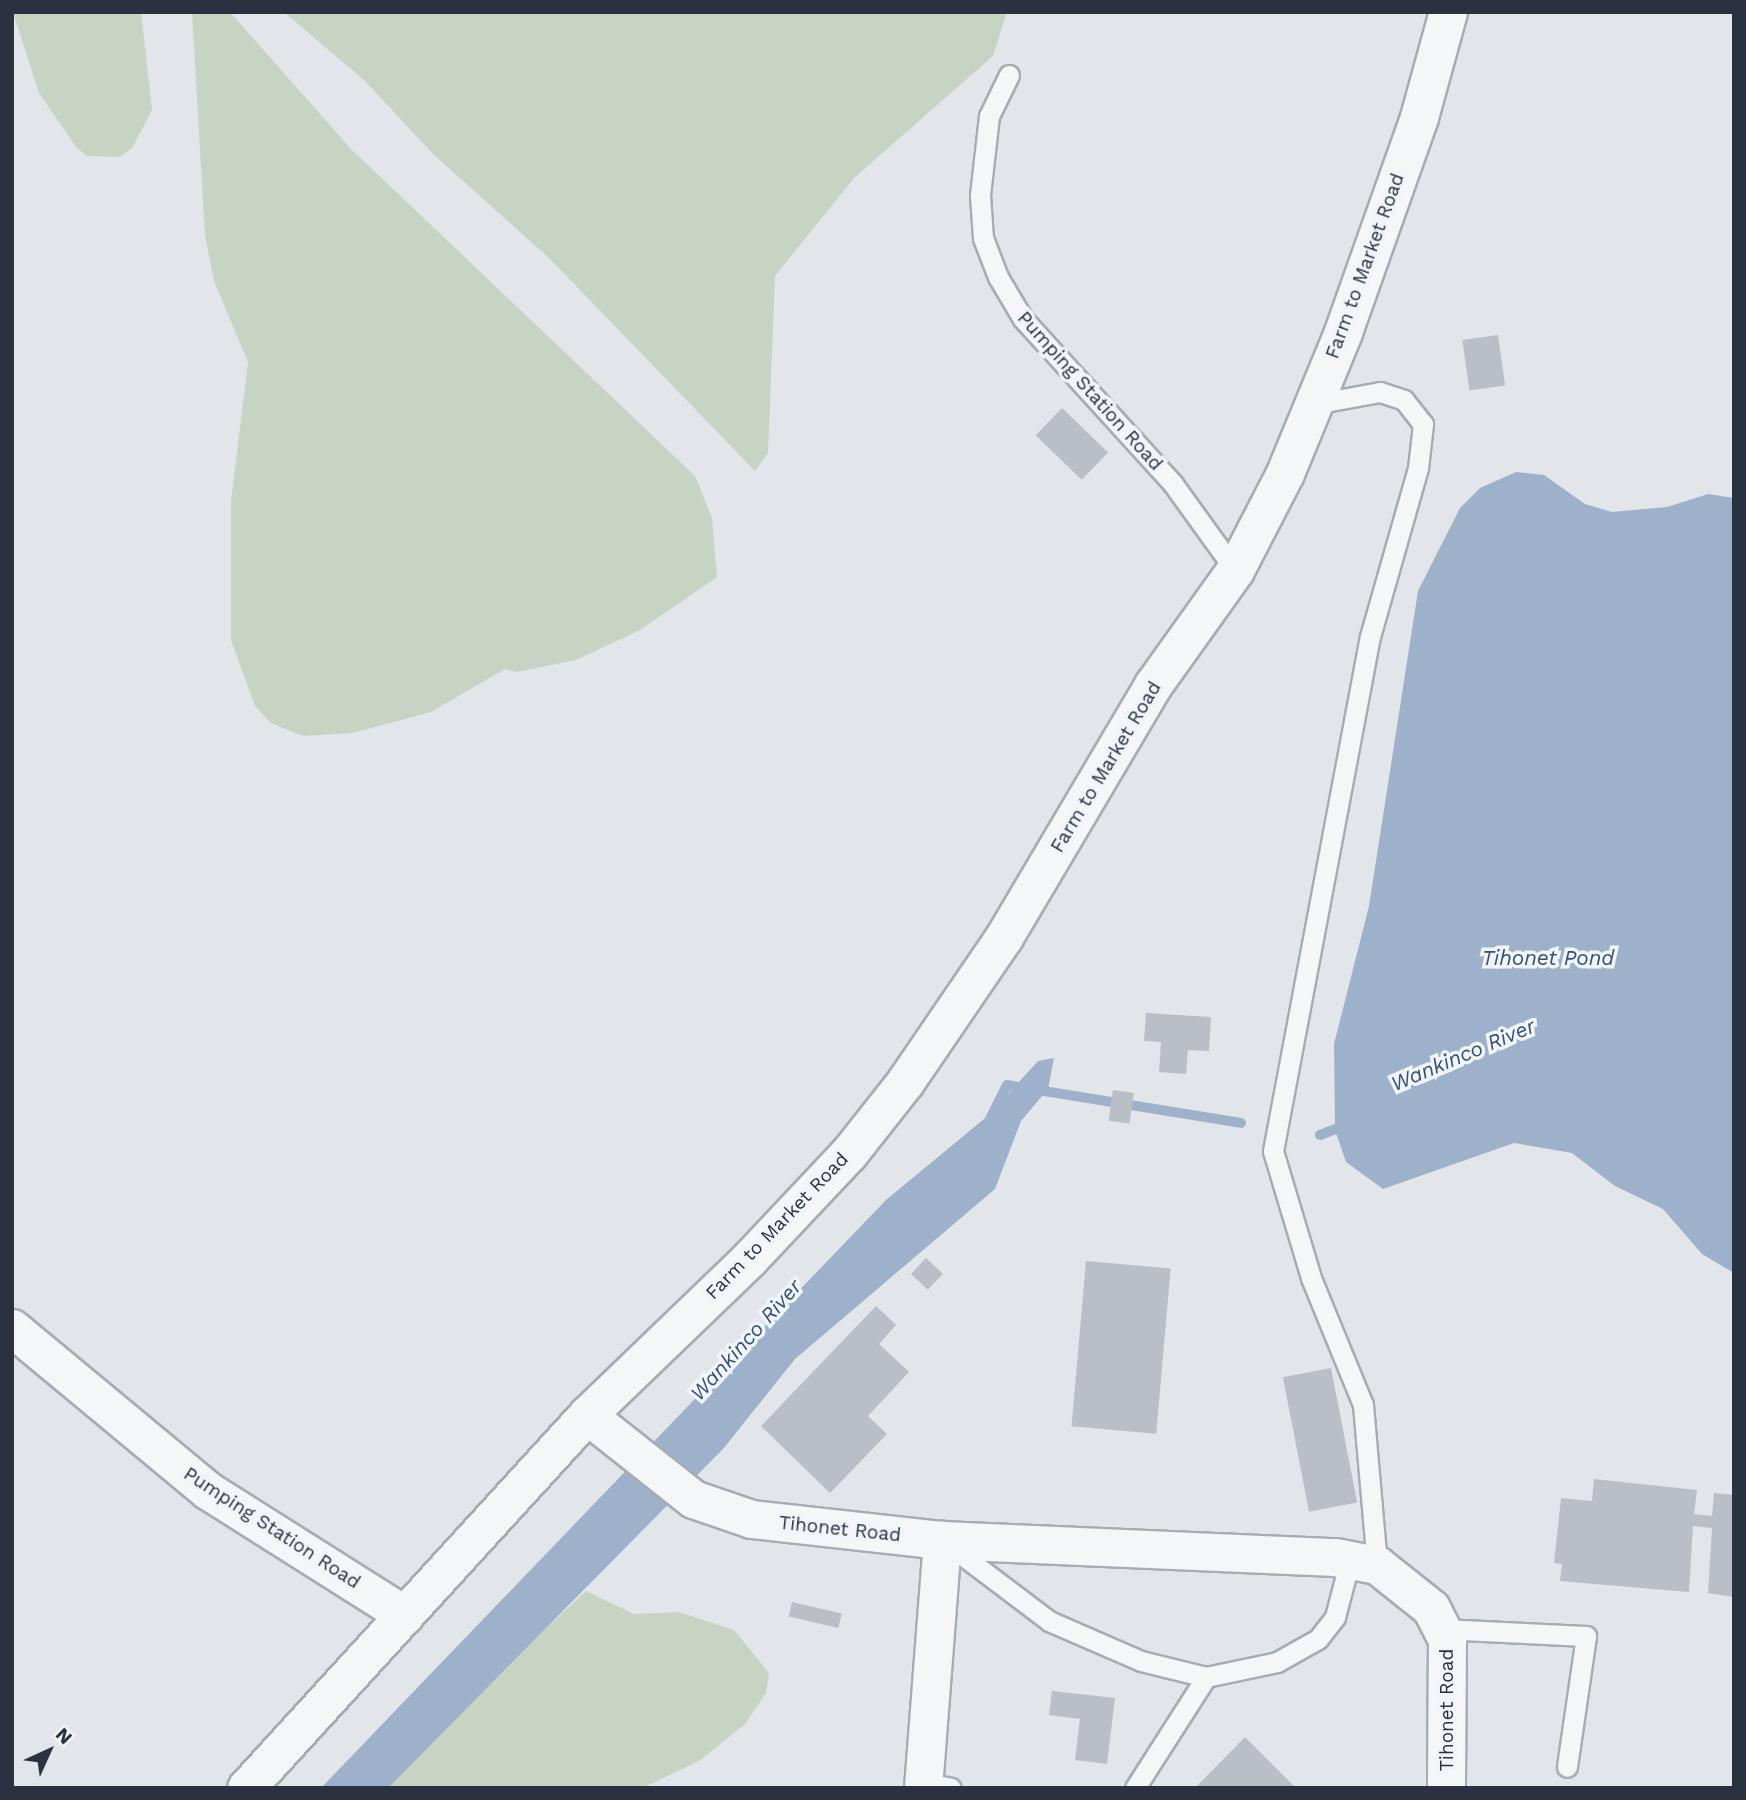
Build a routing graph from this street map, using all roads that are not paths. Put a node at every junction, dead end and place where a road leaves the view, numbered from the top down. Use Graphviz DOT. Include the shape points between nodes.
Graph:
graph roads {
  1 [pos="1418,12"];
  2 [pos="1442,28"];
  3 [pos="1009,75"];
  4 [pos="1314,404"];
  5 [pos="1235,570"];
  6 [pos="12,1328"];
  7 [pos="587,1415"];
  8 [pos="942,1540"];
  9 [pos="1363,1563"];
  10 [pos="405,1615"];
  11 [pos="1441,1629"];
  12 [pos="1206,1677"];
  13 [pos="1567,1767"];
  14 [pos="933,1786"];
  15 [pos="246,1788"];
  16 [pos="1135,1788"];
  17 [pos="1446,1788"];
  1 -- 2 [label="street"];
  2 -- 4 [label="street, Farm to Market Road" via="1419,117"];
  3 -- 5 [label="lane, Pumping Station Road" via="982,150 983,238 998,277 1023,319 1173,484"];
  4 -- 5 [label="street, Farm to Market Road"];
  4 -- 9 [label="lane" via="1380,392 1404,400 1423,425 1418,468 1370,636 1272,1151 1311,1278 1363,1405"];
  5 -- 7 [label="street, Farm to Market Road" via="1153,685 1004,937 905,1082 849,1153 749,1259"];
  6 -- 10 [label="street, Pumping Station Road" via="207,1490"];
  7 -- 8 [label="street, Tihonet Road" via="693,1499 751,1519"];
  7 -- 10 [label="street"];
  8 -- 9 [label="street, Tihonet Road"];
  8 -- 12 [label="lane" via="1049,1622 1141,1661"];
  8 -- 14 [label="street"];
  9 -- 11 [label="street, Tihonet Road" via="1410,1586"];
  9 -- 12 [label="lane" via="1335,1618 1318,1639 1277,1662"];
  10 -- 15 [label="street"];
  11 -- 13 [label="lane" via="1586,1636"];
  11 -- 17 [label="street, Tihonet Road" via="1447,1640"];
  12 -- 16 [label="lane"];
}
